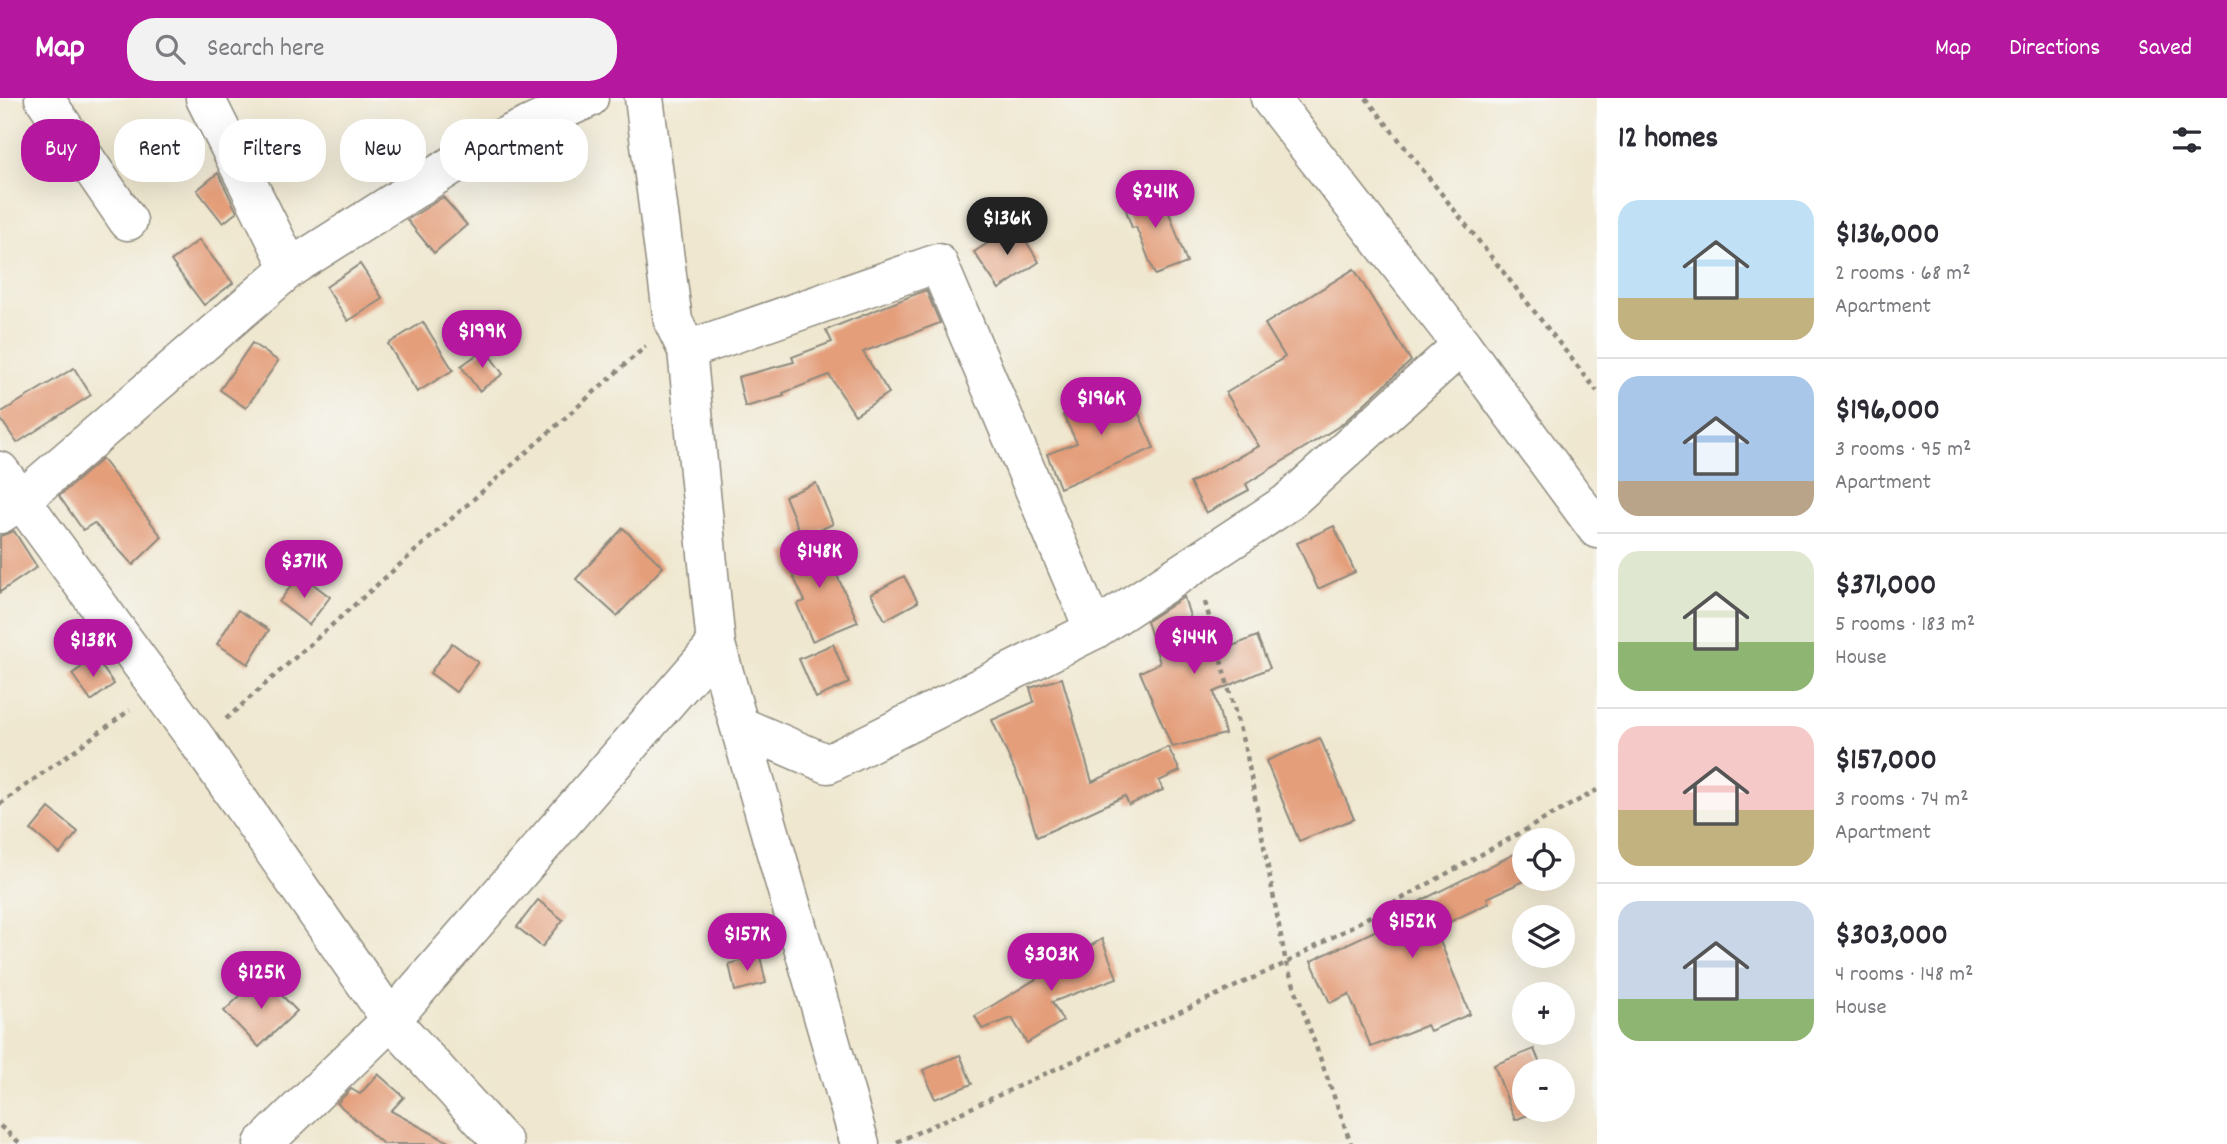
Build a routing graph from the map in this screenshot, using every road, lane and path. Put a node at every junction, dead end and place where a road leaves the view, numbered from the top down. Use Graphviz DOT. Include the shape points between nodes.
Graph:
graph roads {
  1 [pos="44,98"];
  2 [pos="205,98"];
  3 [pos="589,98"];
  4 [pos="644,98"];
  5 [pos="1270,98"];
  6 [pos="1366,98"];
  7 [pos="128,221"];
  8 [pos="290,268"];
  9 [pos="680,335"];
  10 [pos="1462,345"];
  11 [pos="1597,391"];
  12 [pos="6,495"];
  13 [pos="1597,529"];
  14 [pos="1195,564"];
  15 [pos="1094,630"];
  16 [pos="716,645"];
  17 [pos="158,690"];
  18 [pos="740,726"];
  19 [pos="199,743"];
  20 [pos="1597,790"];
  21 [pos="0,804"];
  22 [pos="1286,963"];
  23 [pos="391,1020"];
  24 [pos="0,1126"];
  25 [pos="21,1144"];
  26 [pos="263,1144"];
  27 [pos="504,1144"];
  28 [pos="860,1144"];
  29 [pos="893,1144"];
  30 [pos="1351,1144"];
  1 -- 7 [label="street"];
  2 -- 8 [label="street"];
  3 -- 8 [label="street" via="478,149"];
  4 -- 9 [label="street"];
  5 -- 10 [label="street"];
  6 -- 11 [label="path"];
  8 -- 12 [label="street"];
  9 -- 15 [label="street" via="938,263"];
  9 -- 16 [label="street"];
  9 -- 19 [label="path"];
  10 -- 13 [label="street"];
  10 -- 14 [label="street" via="1287,503"];
  12 -- 17 [label="street"];
  14 -- 15 [label="street"];
  14 -- 22 [label="path" via="1247,756"];
  15 -- 18 [label="street" via="828,764"];
  16 -- 18 [label="street"];
  16 -- 23 [label="street"];
  17 -- 19 [label="street"];
  17 -- 21 [label="path"];
  18 -- 28 [label="street"];
  19 -- 23 [label="street"];
  20 -- 22 [label="path"];
  22 -- 29 [label="path"];
  22 -- 30 [label="path"];
  23 -- 26 [label="street"];
  23 -- 27 [label="street"];
  24 -- 25 [label="path"];
}
